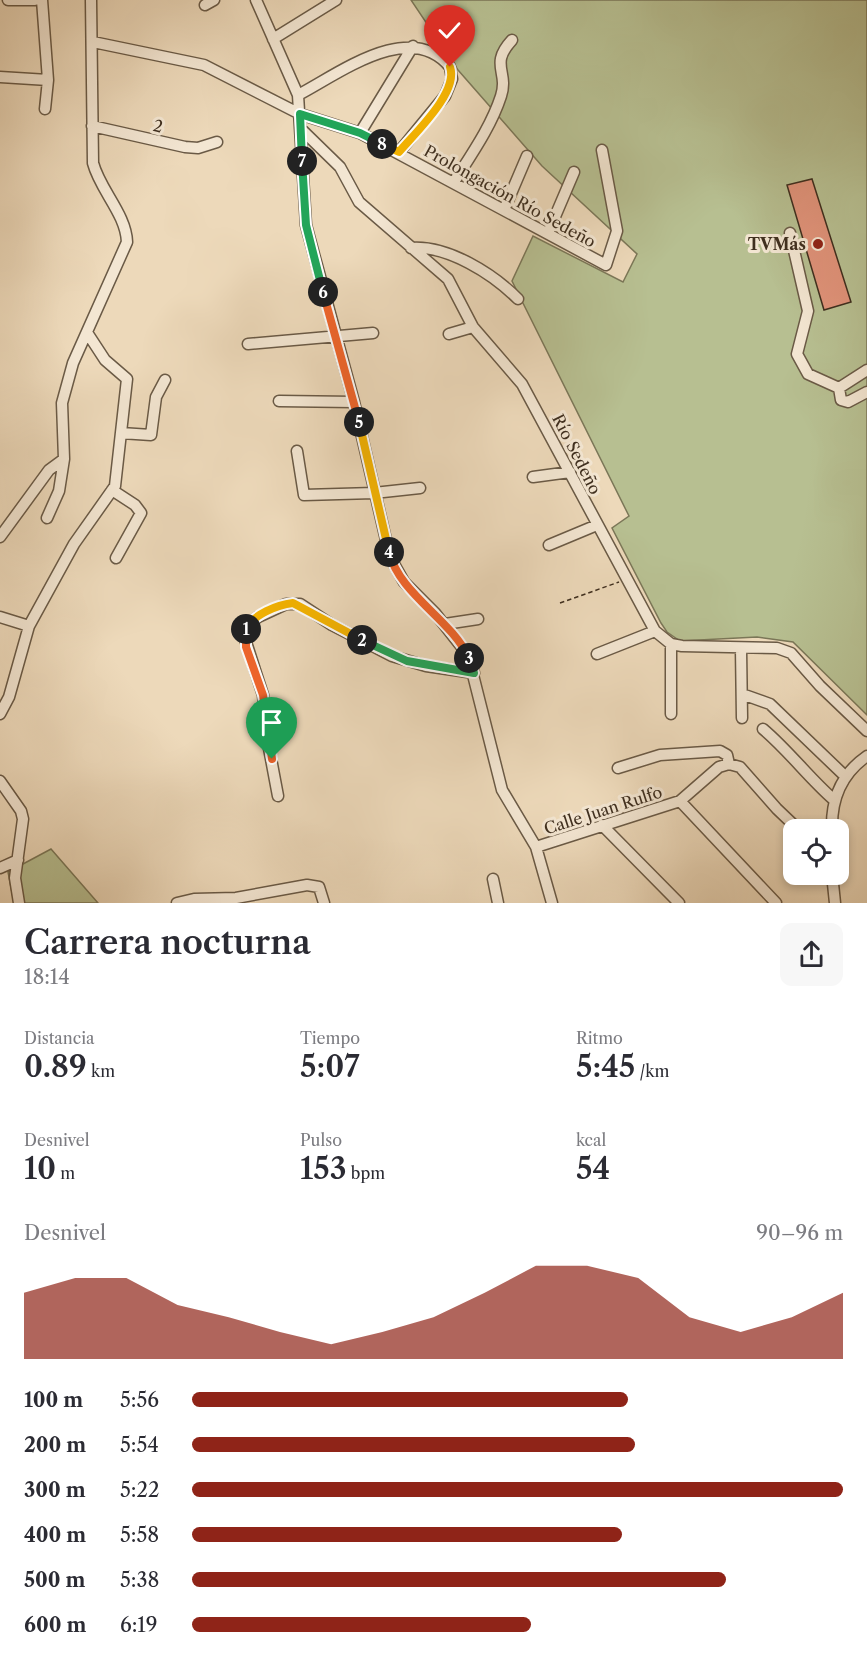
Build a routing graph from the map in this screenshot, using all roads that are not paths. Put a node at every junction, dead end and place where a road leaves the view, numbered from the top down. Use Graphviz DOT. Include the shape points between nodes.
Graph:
graph roads {
  1 [pos="8,0"];
  2 [pos="35,0"];
  3 [pos="42,0"];
  4 [pos="91,0"];
  5 [pos="256,0"];
  6 [pos="336,0"];
  7 [pos="273,39"];
  8 [pos="512,40"];
  9 [pos="93,42"];
  10 [pos="413,46"];
  11 [pos="0,77"];
  12 [pos="48,80"];
  13 [pos="298,95"];
  14 [pos="45,109"];
  15 [pos="300,114"];
  16 [pos="92,126"];
  17 [pos="301,129"];
  18 [pos="360,133"];
  19 [pos="217,142"];
  20 [pos="602,150"];
  21 [pos="399,152"];
  22 [pos="527,156"];
  23 [pos="574,172"];
  24 [pos="454,182"];
  25 [pos="504,210"];
  26 [pos="548,233"];
  27 [pos="790,233"];
  28 [pos="411,248"];
  29 [pos="518,299"];
  30 [pos="473,327"];
  31 [pos="373,333"];
  32 [pos="88,334"];
  33 [pos="448,334"];
  34 [pos="336,337"];
  35 [pos="248,344"];
  36 [pos="867,370"];
  37 [pos="165,380"];
  38 [pos="839,388"];
  39 [pos="867,392"];
  40 [pos="279,401"];
  41 [pos="354,402"];
  42 [pos="121,434"];
  43 [pos="297,451"];
  44 [pos="64,459"];
  45 [pos="570,472"];
  46 [pos="533,477"];
  47 [pos="420,488"];
  48 [pos="112,490"];
  49 [pos="375,493"];
  50 [pos="47,518"];
  51 [pos="597,525"];
  52 [pos="0,537"];
  53 [pos="549,545"];
  54 [pos="116,558"];
  55 [pos="0,617"];
  56 [pos="478,619"];
  57 [pos="445,624"];
  58 [pos="29,626"];
  59 [pos="655,631"];
  60 [pos="671,644"];
  61 [pos="741,650"];
  62 [pos="597,654"];
  63 [pos="474,673"];
  64 [pos="742,694"];
  65 [pos="0,714"];
  66 [pos="671,714"];
  67 [pos="742,718"];
  68 [pos="763,729"];
  69 [pos="867,731"];
  70 [pos="867,756"];
  71 [pos="729,764"];
  72 [pos="618,768"];
  73 [pos="846,777"];
  74 [pos="0,781"];
  75 [pos="278,796"];
  76 [pos="833,799"];
  77 [pos="680,801"];
  78 [pos="786,819"];
  79 [pos="832,819"];
  80 [pos="602,825"];
  81 [pos="536,847"];
  82 [pos="18,860"];
  83 [pos="0,868"];
  84 [pos="493,879"];
  85 [pos="833,885"];
  86 [pos="19,903"];
  87 [pos="177,903"];
  88 [pos="324,903"];
  89 [pos="498,903"];
  90 [pos="552,903"];
  91 [pos="679,903"];
  92 [pos="776,903"];
  93 [pos="835,903"];
  1 -- 2 [label="street"];
  3 -- 12 [label="street"];
  4 -- 9 [label="street"];
  5 -- 7 [label="street"];
  6 -- 7 [label="street"];
  7 -- 13 [label="street"];
  8 -- 24 [label="street" via="500,55 501,96"];
  9 -- 15 [label="street, Prolongación Río Sedeño" via="204,65"];
  9 -- 16 [label="street"];
  10 -- 13 [label="street" via="376,55"];
  10 -- 18 [label="street"];
  10 -- 21 [label="street" via="427,49 446,62 452,79 445,96"];
  11 -- 12 [label="street"];
  12 -- 14 [label="street"];
  13 -- 15 [label="street"];
  15 -- 17 [label="street"];
  15 -- 18 [label="street, Prolongación Río Sedeño"];
  16 -- 19 [label="street, 2" via="185,147"];
  16 -- 32 [label="street" via="97,178 124,226 127,242"];
  17 -- 28 [label="street, Río Sedeño" via="340,167 359,202"];
  17 -- 34 [label="street" via="306,225"];
  18 -- 21 [label="street, Prolongación Río Sedeño"];
  20 -- 26 [label="street, Prolongación Río Sedeño" via="617,231 606,265"];
  21 -- 24 [label="street, Prolongación Río Sedeño"];
  22 -- 25 [label="street"];
  23 -- 26 [label="street"];
  24 -- 25 [label="street, Prolongación Río Sedeño"];
  25 -- 26 [label="street, Prolongación Río Sedeño"];
  27 -- 38 [label="street" via="808,311 797,354 808,374"];
  28 -- 29 [label="street" via="427,248 483,270"];
  28 -- 30 [label="street, Río Sedeño" via="448,279"];
  30 -- 33 [label="street"];
  30 -- 45 [label="street, Río Sedeño" via="528,394"];
  31 -- 34 [label="street"];
  32 -- 42 [label="street" via="105,360 127,380"];
  32 -- 44 [label="street" via="62,403"];
  34 -- 35 [label="street"];
  34 -- 41 [label="street"];
  36 -- 38 [label="street"];
  37 -- 42 [label="street" via="156,397 151,435"];
  38 -- 39 [label="street" via="841,400 848,402"];
  40 -- 41 [label="street"];
  41 -- 49 [label="street"];
  42 -- 48 [label="street" via="117,480"];
  43 -- 49 [label="street" via="304,495"];
  44 -- 50 [label="street" via="59,491"];
  44 -- 52 [label="street" via="49,470"];
  45 -- 46 [label="street"];
  45 -- 51 [label="street, Río Sedeño"];
  47 -- 49 [label="street"];
  48 -- 54 [label="street" via="141,513"];
  48 -- 58 [label="street" via="74,544"];
  49 -- 57 [label="street" via="396,570"];
  51 -- 53 [label="street"];
  51 -- 59 [label="street, Río Sedeño"];
  55 -- 58 [label="street"];
  56 -- 57 [label="street"];
  57 -- 63 [label="street" via="462,646"];
  58 -- 65 [label="street" via="9,697"];
  59 -- 60 [label="street, Río Sedeño"];
  59 -- 62 [label="street"];
  60 -- 61 [label="street"];
  60 -- 66 [label="street"];
  61 -- 64 [label="street"];
  61 -- 69 [label="street" via="777,648 791,652"];
  63 -- 75 [label="street" via="392,656 332,626 300,604 286,604 258,617 249,624 244,639 263,695"];
  63 -- 81 [label="street" via="502,790"];
  64 -- 67 [label="street"];
  64 -- 73 [label="street" via="770,704"];
  68 -- 76 [label="street"];
  70 -- 73 [label="street"];
  71 -- 72 [label="street" via="720,751 660,755"];
  71 -- 77 [label="street, Calle Juan Rulfo" via="719,767"];
  71 -- 78 [label="street" via="740,767"];
  73 -- 76 [label="street"];
  74 -- 82 [label="street" via="23,819"];
  76 -- 79 [label="street"];
  77 -- 80 [label="street, Calle Juan Rulfo"];
  77 -- 92 [label="street, Calle Juan Rulfo"];
  80 -- 81 [label="street, Calle Juan Rulfo"];
  80 -- 91 [label="street"];
  81 -- 90 [label="street"];
  82 -- 83 [label="street"];
  82 -- 86 [label="street" via="15,878"];
  84 -- 89 [label="street"];
  85 -- 93 [label="street"];
  87 -- 88 [label="street" via="236,898 307,885 319,887"];
}
